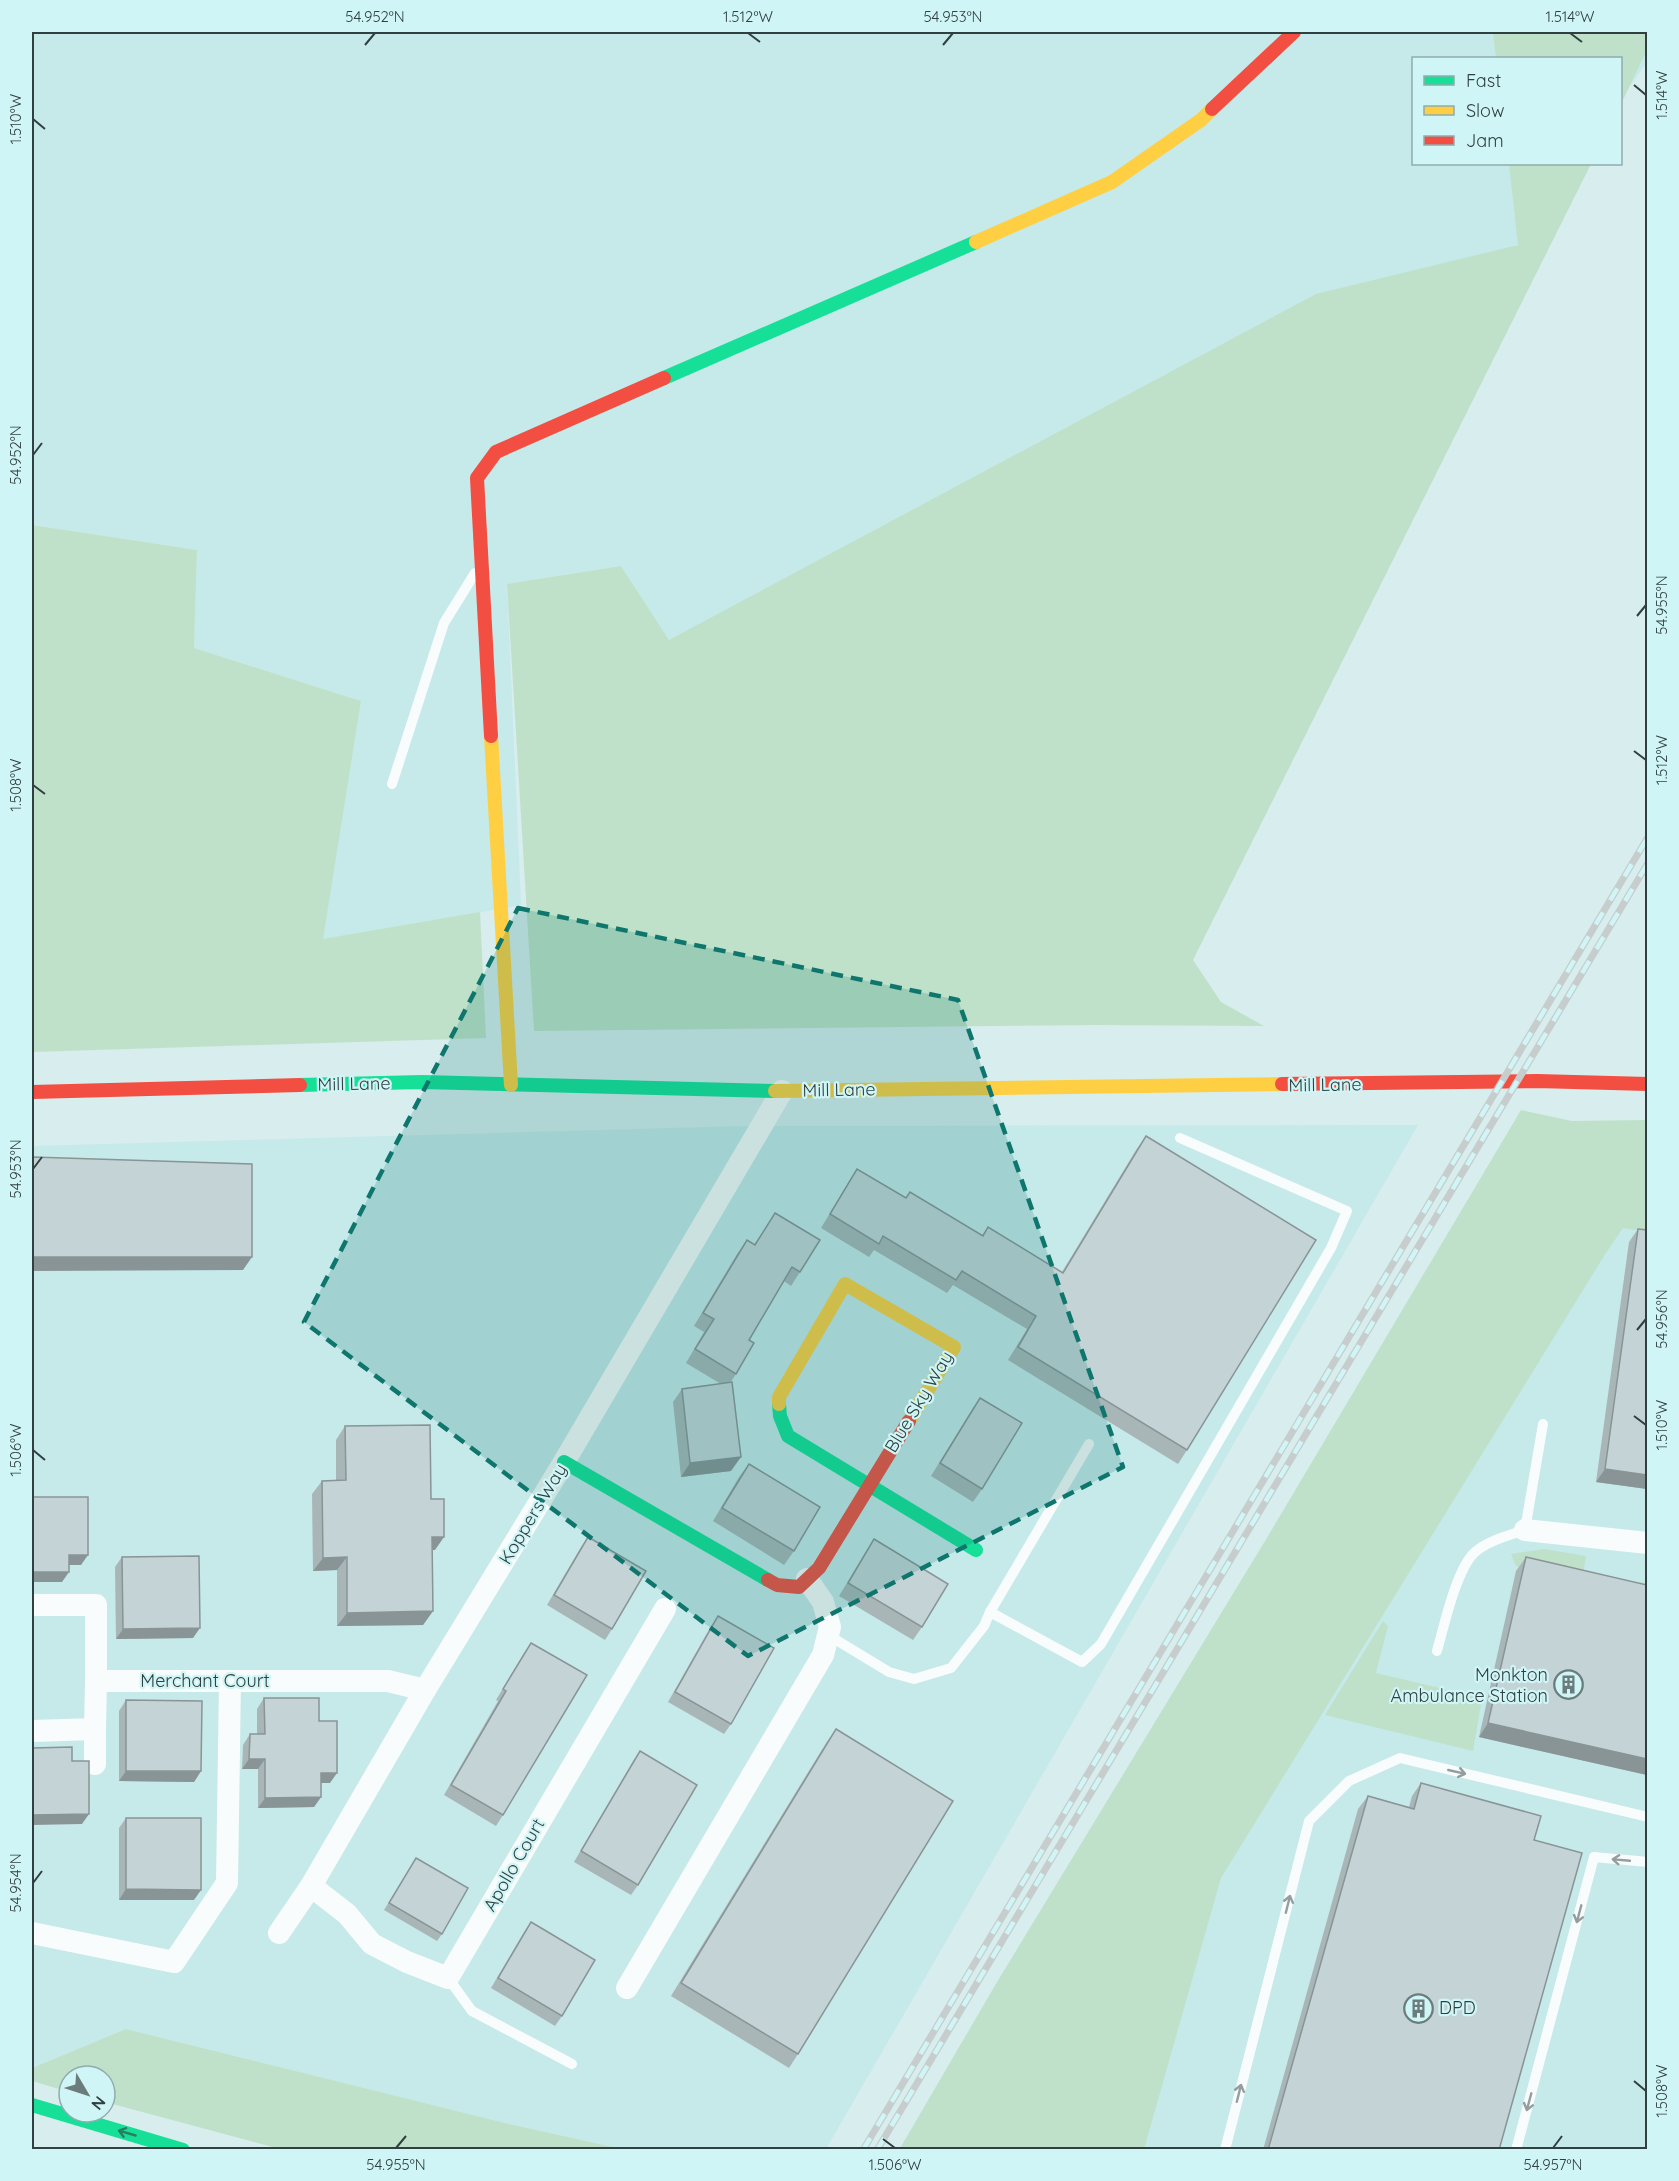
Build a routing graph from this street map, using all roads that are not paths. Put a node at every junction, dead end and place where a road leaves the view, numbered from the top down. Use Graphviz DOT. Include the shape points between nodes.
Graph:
graph roads {
  1 [pos="1294,32"];
  2 [pos="481,562"];
  3 [pos="392,784"];
  4 [pos="1647,1084"];
  5 [pos="511,1085"];
  6 [pos="782,1091"];
  7 [pos="32,1092"];
  8 [pos="1180,1138"];
  9 [pos="1543,1424"];
  10 [pos="1089,1444"];
  11 [pos="564,1462"];
  12 [pos="869,1485"];
  13 [pos="1525,1530"];
  14 [pos="1647,1543"];
  15 [pos="976,1550"];
  16 [pos="807,1580"];
  17 [pos="32,1605"];
  18 [pos="665,1609"];
  19 [pos="990,1612"];
  20 [pos="828,1635"];
  21 [pos="1437,1651"];
  22 [pos="96,1681"];
  23 [pos="230,1681"];
  24 [pos="424,1690"];
  25 [pos="95,1729"];
  26 [pos="32,1731"];
  27 [pos="95,1764"];
  28 [pos="1647,1817"];
  29 [pos="1647,1862"];
  30 [pos="311,1887"];
  31 [pos="32,1933"];
  32 [pos="279,1933"];
  33 [pos="448,1978"];
  34 [pos="627,1988"];
  35 [pos="572,2064"];
  36 [pos="32,2105"];
  37 [pos="183,2150"];
  38 [pos="1225,2150"];
  39 [pos="1516,2150"];
  1 -- 2 [label="street" via="1201,120 1112,182 495,452 477,478"];
  2 -- 3 [label="lane" via="444,623"];
  2 -- 5 [label="street"];
  4 -- 6 [label="street, Mill Lane" via="1537,1081"];
  5 -- 6 [label="street, Mill Lane"];
  5 -- 7 [label="street, Mill Lane" via="422,1082"];
  6 -- 11 [label="street, Koppers Way"];
  8 -- 19 [label="lane" via="1347,1211 1331,1248 1101,1644 1082,1662"];
  9 -- 13 [label="lane"];
  10 -- 19 [label="lane"];
  11 -- 16 [label="street" via="777,1585 799,1587"];
  11 -- 24 [label="street, Koppers Way"];
  12 -- 12 [label="street, Blue Sky Way" via="954,1347 845,1284 778,1397 780,1416 788,1436"];
  12 -- 15 [label="street"];
  12 -- 16 [label="street, Blue Sky Way" via="819,1568"];
  13 -- 14 [label="street"];
  13 -- 21 [label="lane" via="1497,1539 1473,1553 1457,1583"];
  16 -- 20 [label="street" via="823,1602 830,1627"];
  17 -- 22 [label="street" via="96,1605"];
  18 -- 33 [label="street, Apollo Court"];
  19 -- 20 [label="lane" via="984,1626 951,1668 914,1679 889,1672"];
  20 -- 34 [label="street" via="824,1655"];
  22 -- 23 [label="street, Merchant Court"];
  22 -- 25 [label="street"];
  23 -- 24 [label="street, Merchant Court" via="388,1682"];
  23 -- 31 [label="street" via="227,1882 174,1962"];
  24 -- 30 [label="street, Koppers Way"];
  25 -- 26 [label="street"];
  25 -- 27 [label="street"];
  38 -- 28 [label="lane, one-way" via="1310,1821 1349,1781 1400,1758"];
  29 -- 39 [label="lane, one-way" via="1594,1857"];
  30 -- 32 [label="street, Koppers Way"];
  30 -- 33 [label="street" via="347,1914 372,1944"];
  33 -- 35 [label="lane" via="472,2012"];
  37 -- 36 [label="street, one-way"];
}
